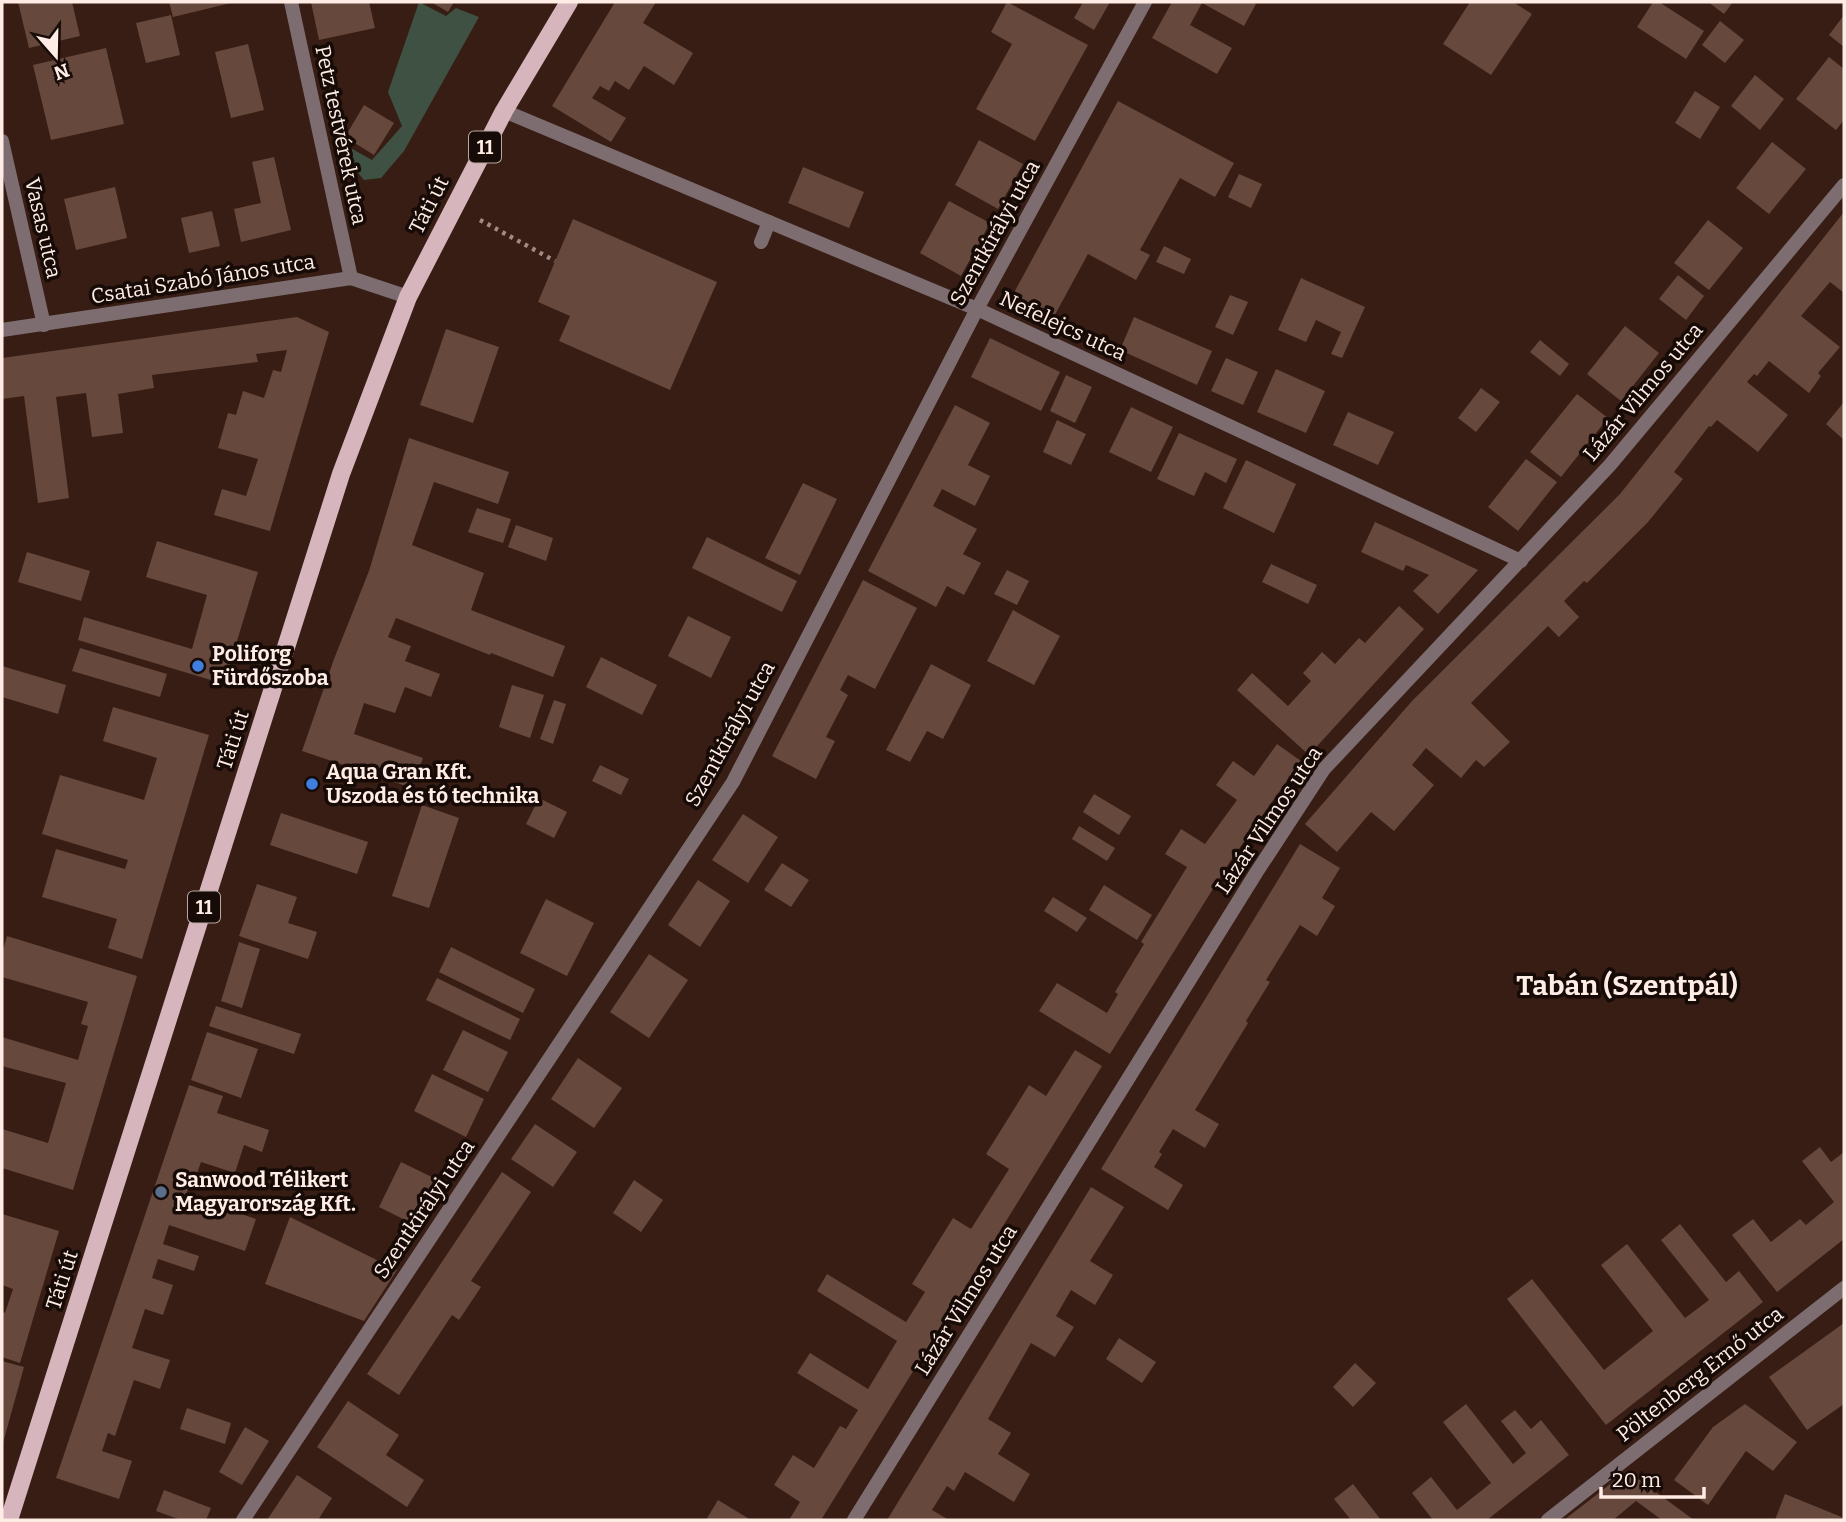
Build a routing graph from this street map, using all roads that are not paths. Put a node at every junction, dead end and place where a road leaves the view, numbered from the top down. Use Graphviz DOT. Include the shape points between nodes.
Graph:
graph roads {
  1 [pos="291,2"];
  2 [pos="569,2"];
  3 [pos="1145,2"];
  4 [pos="504,111"];
  5 [pos="2,141"];
  6 [pos="1844,185"];
  7 [pos="769,222"];
  8 [pos="761,242"];
  9 [pos="351,278"];
  10 [pos="408,297"];
  11 [pos="977,309"];
  12 [pos="44,325"];
  13 [pos="2,330"];
  14 [pos="1521,561"];
  15 [pos="1844,1287"];
  16 [pos="9,1520"];
  17 [pos="243,1520"];
  18 [pos="854,1520"];
  19 [pos="1548,1520"];
  1 -- 9 [label="street, Petz testvérek utca"];
  2 -- 4 [label="main road, Táti út / 11"];
  3 -- 11 [label="street, Szentkirályi utca"];
  4 -- 7 [label="street, Nefelejcs utca"];
  4 -- 10 [label="main road, Táti út / 11"];
  5 -- 12 [label="street, Vasas utca"];
  6 -- 14 [label="street, Lázár Vilmos utca" via="1610,465"];
  7 -- 8 [label="street"];
  7 -- 11 [label="street, Nefelejcs utca"];
  9 -- 10 [label="street, Csatai Szabó János utca"];
  9 -- 12 [label="street, Csatai Szabó János utca"];
  10 -- 16 [label="main road, Táti út / 11" via="341,474"];
  11 -- 14 [label="street, Nefelejcs utca"];
  11 -- 17 [label="street, Szentkirályi utca" via="733,782"];
  12 -- 13 [label="street, Csatai Szabó János utca"];
  14 -- 18 [label="street, Lázár Vilmos utca" via="1324,769"];
  15 -- 19 [label="street, Pöltenberg Ernő utca"];
}
